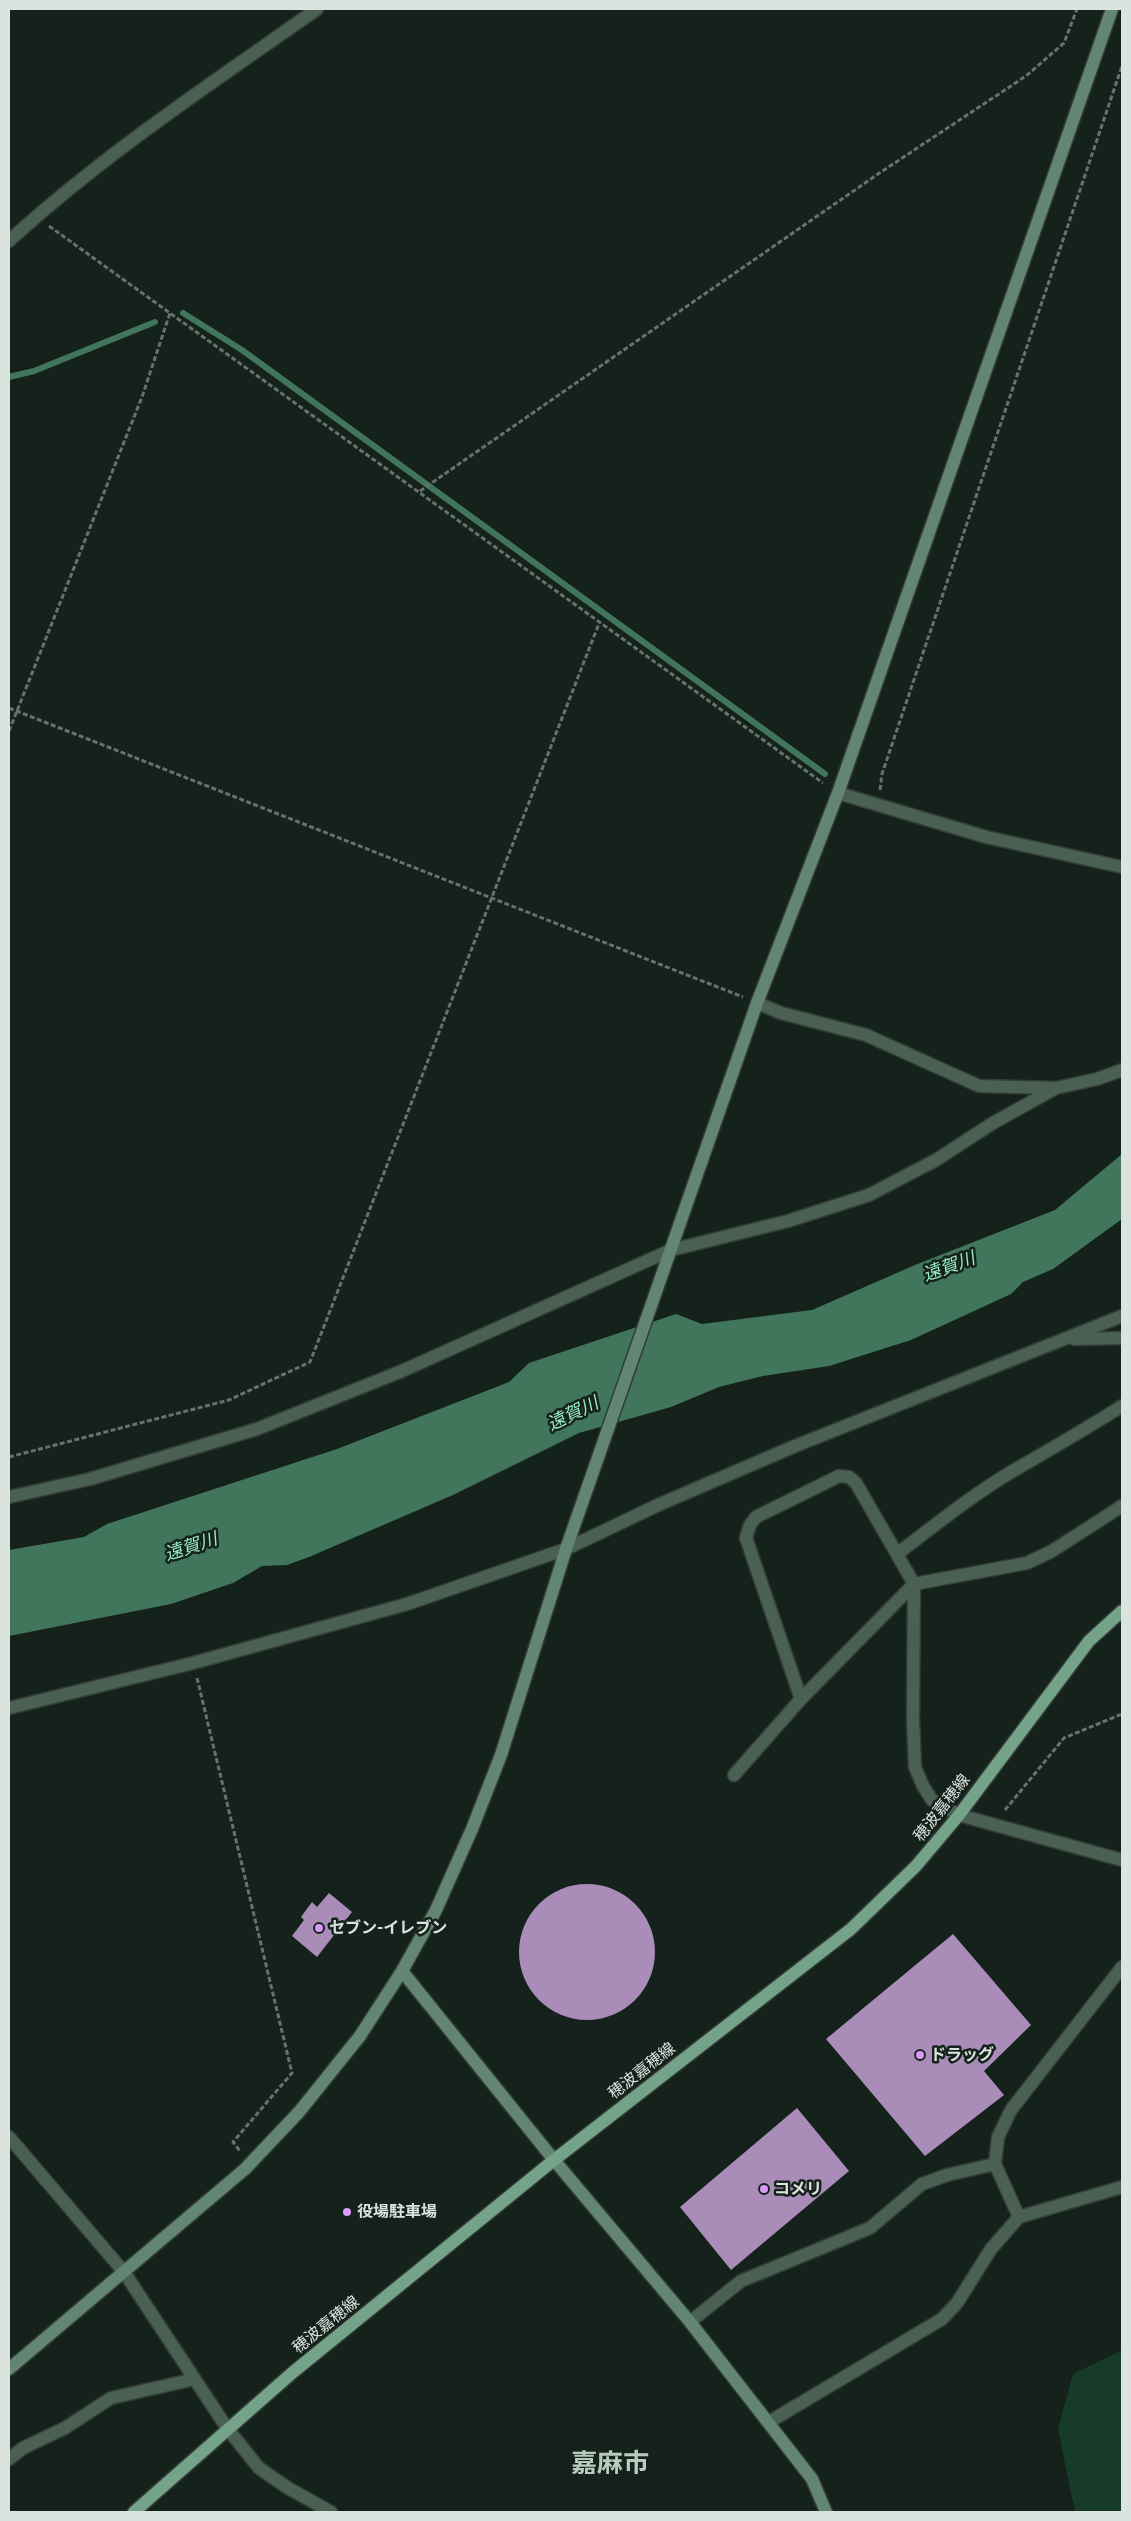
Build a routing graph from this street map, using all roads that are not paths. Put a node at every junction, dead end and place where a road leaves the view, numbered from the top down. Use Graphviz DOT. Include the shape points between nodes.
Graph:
graph roads {
  1 [pos="317,9"];
  2 [pos="1110,10"];
  3 [pos="1122,18"];
  4 [pos="9,240"];
  5 [pos="838,794"];
  6 [pos="1122,867"];
  7 [pos="757,1003"];
  8 [pos="1122,1070"];
  9 [pos="1056,1088"];
  10 [pos="670,1250"];
  11 [pos="1122,1316"];
  12 [pos="1122,1338"];
  13 [pos="1064,1340"];
  14 [pos="1122,1406"];
  15 [pos="9,1497"];
  16 [pos="1122,1506"];
  17 [pos="566,1549"];
  18 [pos="897,1554"];
  19 [pos="914,1584"];
  20 [pos="1122,1611"];
  21 [pos="801,1699"];
  22 [pos="9,1708"];
  23 [pos="734,1775"];
  24 [pos="959,1815"];
  25 [pos="1122,1860"];
  26 [pos="1122,1966"];
  27 [pos="402,1971"];
  28 [pos="9,2137"];
  29 [pos="554,2160"];
  30 [pos="994,2164"];
  31 [pos="1122,2187"];
  32 [pos="1019,2217"];
  33 [pos="124,2272"];
  34 [pos="690,2322"];
  35 [pos="9,2369"];
  36 [pos="195,2378"];
  37 [pos="768,2422"];
  38 [pos="227,2428"];
  39 [pos="9,2459"];
  40 [pos="134,2512"];
  41 [pos="331,2512"];
  42 [pos="826,2512"];
  1 -- 4 [label="street" via="148,127"];
  2 -- 3 [label="street"];
  2 -- 5 [label="street"];
  5 -- 6 [label="street" via="986,837"];
  5 -- 7 [label="street"];
  7 -- 9 [label="street" via="781,1013 866,1035 979,1086"];
  7 -- 10 [label="street"];
  8 -- 9 [label="street"];
  9 -- 10 [label="street" via="936,1160 869,1195 788,1221"];
  10 -- 15 [label="street" via="402,1370 257,1429 90,1479"];
  10 -- 17 [label="street"];
  11 -- 13 [label="street"];
  12 -- 13 [label="street"];
  13 -- 17 [label="street" via="795,1446"];
  14 -- 18 [label="street" via="956,1509"];
  16 -- 19 [label="street" via="1052,1551 1027,1563"];
  17 -- 22 [label="street" via="407,1604 193,1663"];
  17 -- 27 [label="street" via="502,1755 436,1910"];
  18 -- 19 [label="street"];
  18 -- 21 [label="street" via="856,1483 849,1477 840,1476 756,1517 750,1526 746,1538"];
  19 -- 21 [label="street"];
  19 -- 24 [label="street" via="915,1766 932,1800"];
  20 -- 24 [label="main road, 穂波嘉穂線" via="1089,1641"];
  21 -- 23 [label="street"];
  24 -- 25 [label="street"];
  24 -- 29 [label="main road, 穂波嘉穂線" via="916,1866 851,1929"];
  26 -- 30 [label="street" via="1011,2110 998,2137"];
  27 -- 29 [label="street"];
  27 -- 33 [label="street" via="360,2036 299,2112 251,2163"];
  28 -- 33 [label="street"];
  29 -- 34 [label="street"];
  29 -- 38 [label="main road, 穂波嘉穂線"];
  30 -- 32 [label="street"];
  30 -- 34 [label="street" via="922,2184 870,2228 741,2280"];
  31 -- 32 [label="street"];
  32 -- 37 [label="street" via="991,2249 957,2303 942,2319"];
  33 -- 35 [label="street"];
  33 -- 36 [label="street"];
  34 -- 37 [label="street"];
  36 -- 38 [label="street"];
  36 -- 39 [label="street" via="111,2398"];
  37 -- 42 [label="street" via="812,2479"];
  38 -- 40 [label="main road, 穂波嘉穂線"];
  38 -- 41 [label="street" via="259,2468"];
}
